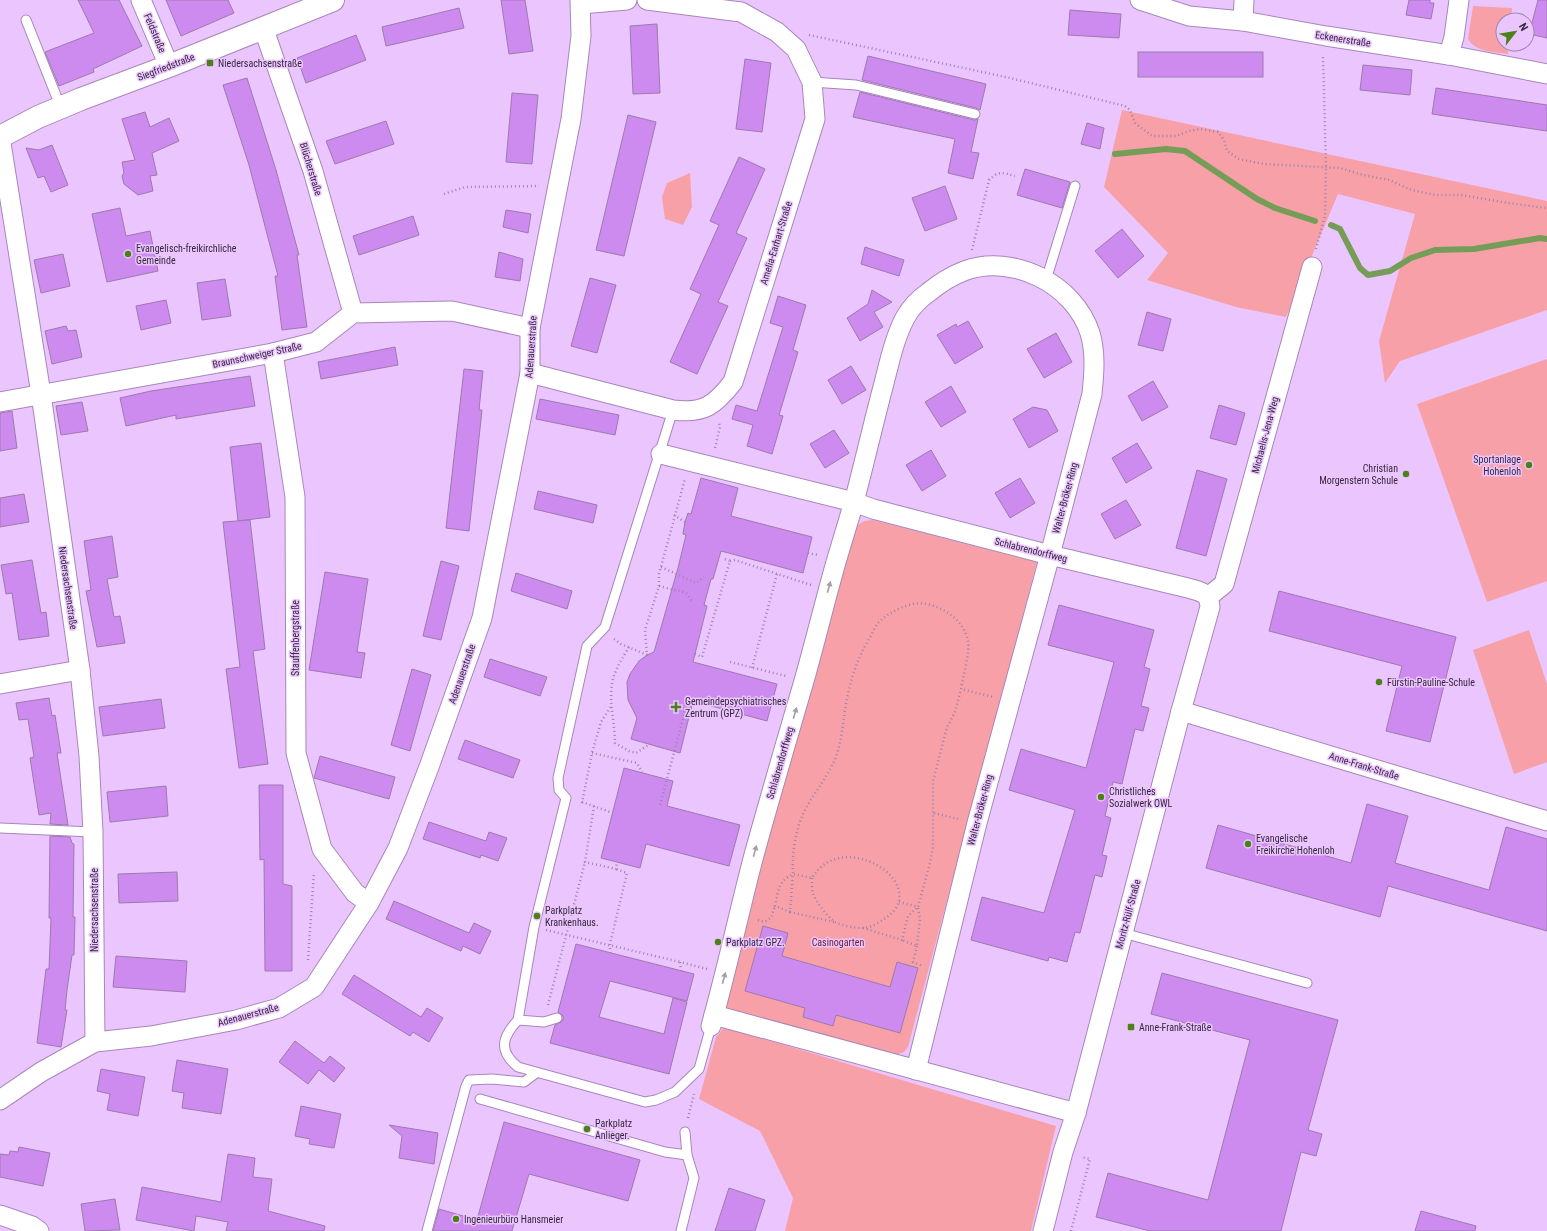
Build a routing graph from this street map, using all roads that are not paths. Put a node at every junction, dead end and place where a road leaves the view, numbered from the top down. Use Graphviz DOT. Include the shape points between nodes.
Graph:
graph roads {
  1 [pos="141,0"];
  2 [pos="333,0"];
  3 [pos="627,0"];
  4 [pos="647,0"];
  5 [pos="1140,0"];
  6 [pos="1244,0"];
  7 [pos="1459,0"];
  8 [pos="580,2"];
  9 [pos="26,20"];
  10 [pos="1243,21"];
  11 [pos="264,27"];
  12 [pos="1449,55"];
  13 [pos="169,66"];
  14 [pos="1547,74"];
  15 [pos="812,82"];
  16 [pos="61,108"];
  17 [pos="975,114"];
  18 [pos="0,137"];
  19 [pos="1075,186"];
  20 [pos="1312,267"];
  21 [pos="1046,280"];
  22 [pos="353,313"];
  23 [pos="530,328"];
  24 [pos="273,353"];
  25 [pos="530,373"];
  26 [pos="41,394"];
  27 [pos="0,402"];
  28 [pos="674,410"];
  29 [pos="660,454"];
  30 [pos="854,502"];
  31 [pos="1050,555"];
  32 [pos="1208,597"];
  33 [pos="80,670"];
  34 [pos="0,684"];
  35 [pos="1181,711"];
  36 [pos="1547,821"];
  37 [pos="0,828"];
  38 [pos="93,832"];
  39 [pos="369,903"];
  40 [pos="1123,933"];
  41 [pos="1307,983"];
  42 [pos="557,1018"];
  43 [pos="518,1020"];
  44 [pos="713,1020"];
  45 [pos="94,1042"];
  46 [pos="916,1070"];
  47 [pos="536,1073"];
  48 [pos="480,1099"];
  49 [pos="0,1100"];
  50 [pos="1076,1113"];
  51 [pos="685,1132"];
  52 [pos="687,1154"];
  53 [pos="0,1215"];
  54 [pos="39,1231"];
  55 [pos="427,1231"];
  56 [pos="681,1231"];
  57 [pos="1043,1231"];
  1 -- 13 [label="street, Feldstraße"];
  2 -- 11 [label="street, Siegfriedstraße"];
  3 -- 8 [label="street"];
  4 -- 15 [label="street, Amelia-Earhart-Straße" via="741,12 777,32 796,49"];
  5 -- 10 [label="street, Eckenerstraße" via="1189,16"];
  6 -- 10 [label="street"];
  7 -- 12 [label="street"];
  8 -- 23 [label="street, Adenauerstraße" via="581,36 571,119"];
  9 -- 16 [label="lane"];
  10 -- 12 [label="street, Eckenerstraße"];
  11 -- 13 [label="street, Siegfriedstraße"];
  11 -- 22 [label="street, Blücherstraße" via="313,171"];
  12 -- 14 [label="street, Eckenerstraße"];
  13 -- 16 [label="street, Siegfriedstraße"];
  15 -- 17 [label="lane" via="856,85"];
  15 -- 28 [label="street, Amelia-Earhart-Straße" via="815,119 733,382 711,406 698,411"];
  16 -- 18 [label="street, Siegfriedstraße"];
  18 -- 26 [label="street, Niedersachsenstraße"];
  19 -- 21 [label="lane"];
  20 -- 32 [label="street, Michaelis-Jena-Weg" via="1224,584"];
  21 -- 30 [label="street, Walter-Bröker-Ring" via="1028,271 1002,266 966,270 942,281 912,306 904,319 893,349"];
  21 -- 31 [label="street, Walter-Bröker-Ring" via="1070,298 1089,331 1094,348 1092,394"];
  22 -- 23 [label="street" via="452,311"];
  22 -- 24 [label="street, Braunschweiger Straße" via="316,342"];
  23 -- 25 [label="street, Adenauerstraße"];
  24 -- 26 [label="street, Braunschweiger Straße"];
  24 -- 39 [label="street, Stauffenbergstraße" via="295,497 296,753 322,849 355,893"];
  25 -- 28 [label="street, Amelia-Earhart-Straße"];
  25 -- 39 [label="street, Adenauerstraße" via="482,618 398,848"];
  26 -- 27 [label="street, Braunschweiger Straße"];
  26 -- 33 [label="street, Niedersachsenstraße"];
  28 -- 29 [label="lane"];
  29 -- 30 [label="street, Schlabrendorffweg"];
  29 -- 43 [label="lane" via="605,627 588,646 558,778 559,790 566,798 534,927"];
  30 -- 31 [label="street, Schlabrendorffweg"];
  44 -- 30 [label="street, Schlabrendorffweg, one-way" via="755,854"];
  31 -- 32 [label="street, Schlabrendorffweg" via="1188,588 1204,593"];
  31 -- 46 [label="street, Walter-Bröker-Ring" via="977,823"];
  32 -- 35 [label="street, Moritz-Rülf-Straße" via="1210,607"];
  33 -- 34 [label="street"];
  33 -- 38 [label="street, Niedersachsenstraße" via="89,756"];
  35 -- 36 [label="street, Anne-Frank-Straße"];
  35 -- 40 [label="street, Moritz-Rülf-Straße"];
  37 -- 38 [label="lane"];
  38 -- 45 [label="street, Niedersachsenstraße"];
  39 -- 45 [label="street, Adenauerstraße" via="314,987 279,1008 236,1020 151,1036"];
  40 -- 41 [label="lane"];
  40 -- 50 [label="street, Moritz-Rülf-Straße"];
  42 -- 43 [label="lane" via="544,1022"];
  43 -- 47 [label="lane" via="508,1030 504,1044 506,1054 518,1067"];
  44 -- 46 [label="street"];
  44 -- 47 [label="lane" via="699,1069 675,1092 656,1100 645,1102"];
  45 -- 49 [label="street, Adenauerstraße" via="41,1072"];
  46 -- 50 [label="street"];
  47 -- 55 [label="lane" via="524,1082 470,1080 466,1086"];
  48 -- 52 [label="lane" via="665,1152"];
  50 -- 57 [label="street, Moritz-Rülf-Straße"];
  51 -- 52 [label="lane"];
  52 -- 56 [label="lane" via="694,1178"];
  53 -- 54 [label="street"];
}
